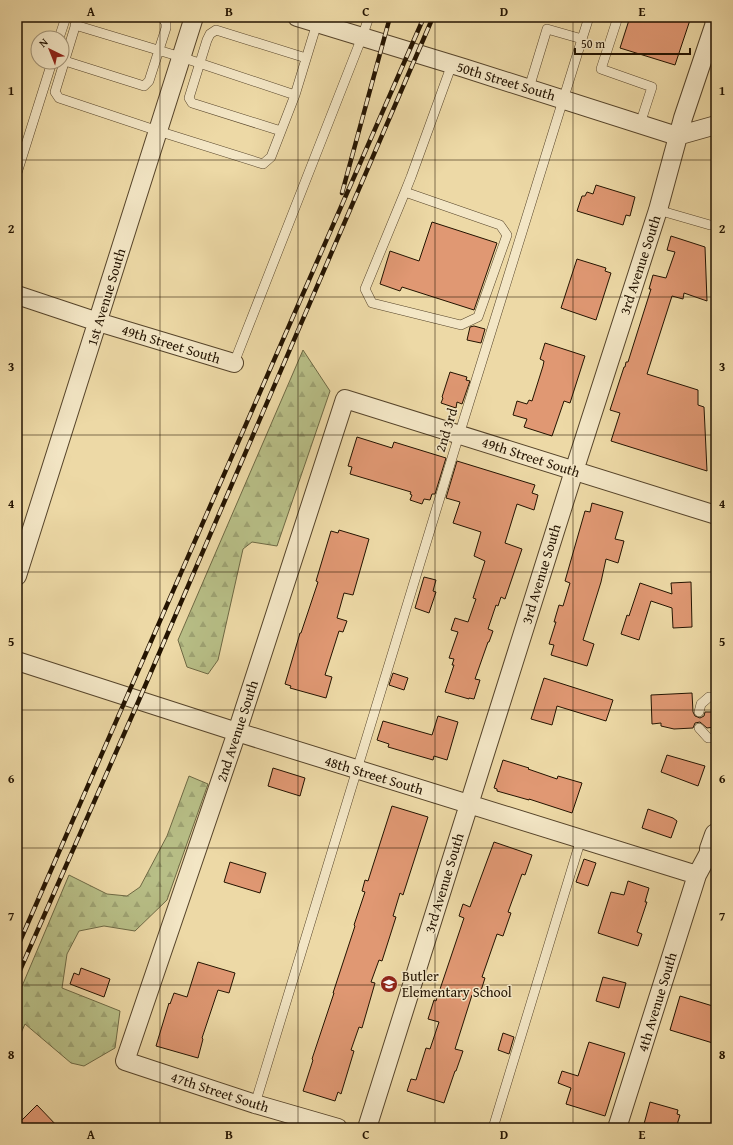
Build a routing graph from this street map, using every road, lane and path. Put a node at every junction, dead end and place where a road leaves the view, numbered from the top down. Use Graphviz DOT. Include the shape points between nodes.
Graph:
graph roads {
  1 [pos="66,17"];
  2 [pos="162,17"];
  3 [pos="194,17"];
  4 [pos="297,17"];
  5 [pos="369,17"];
  6 [pos="588,17"];
  7 [pos="618,17"];
  8 [pos="716,19"];
  9 [pos="76,21"];
  10 [pos="317,23"];
  11 [pos="62,30"];
  12 [pos="362,37"];
  13 [pos="582,39"];
  14 [pos="70,43"];
  15 [pos="159,51"];
  16 [pos="181,57"];
  17 [pos="306,58"];
  18 [pos="70,63"];
  19 [pos="199,63"];
  20 [pos="452,64"];
  21 [pos="49,70"];
  22 [pos="62,70"];
  23 [pos="529,88"];
  24 [pos="295,95"];
  25 [pos="564,99"];
  26 [pos="640,124"];
  27 [pos="716,125"];
  28 [pos="158,131"];
  29 [pos="281,131"];
  30 [pos="678,136"];
  31 [pos="17,173"];
  32 [pos="405,192"];
  33 [pos="658,210"];
  34 [pos="716,225"];
  35 [pos="17,295"];
  36 [pos="98,322"];
  37 [pos="234,363"];
  38 [pos="346,399"];
  39 [pos="459,435"];
  40 [pos="574,471"];
  41 [pos="716,515"];
  42 [pos="17,576"];
  43 [pos="17,661"];
  44 [pos="716,697"];
  45 [pos="699,712"];
  46 [pos="699,728"];
  47 [pos="237,732"];
  48 [pos="716,738"];
  49 [pos="358,770"];
  50 [pos="469,804"];
  51 [pos="581,839"];
  52 [pos="714,843"];
  53 [pos="697,876"];
  54 [pos="125,1061"];
  55 [pos="255,1104"];
  56 [pos="338,1128"];
  57 [pos="367,1128"];
  58 [pos="493,1128"];
  59 [pos="617,1128"];
  1 -- 11 [label="lane"];
  2 -- 15 [label="lane" via="166,28"];
  3 -- 16 [label="street, 1st Avenue South"];
  4 -- 10 [label="street, 50th Street South"];
  5 -- 12 [label="lane"];
  6 -- 13 [label="lane, 2nd 3rd"];
  7 -- 26 [label="lane" via="601,69 652,87"];
  8 -- 30 [label="street, 3rd Avenue South"];
  9 -- 14 [label="lane"];
  9 -- 15 [label="lane"];
  10 -- 12 [label="street, 50th Street South"];
  10 -- 17 [label="lane"];
  12 -- 20 [label="street, 50th Street South"];
  12 -- 37 [label="lane"];
  13 -- 23 [label="lane" via="547,28"];
  13 -- 25 [label="lane, 2nd 3rd"];
  15 -- 16 [label="lane"];
  15 -- 18 [label="lane" via="149,81 144,86"];
  16 -- 19 [label="lane"];
  16 -- 28 [label="street, 1st Avenue South"];
  17 -- 19 [label="lane" via="216,30 206,40"];
  17 -- 24 [label="lane"];
  19 -- 24 [label="lane"];
  19 -- 29 [label="lane" via="189,98 192,103"];
  20 -- 23 [label="street, 50th Street South"];
  20 -- 32 [label="lane"];
  21 -- 31 [label="lane"];
  22 -- 28 [label="lane" via="55,92 59,98"];
  23 -- 25 [label="street, 50th Street South"];
  24 -- 29 [label="lane"];
  25 -- 26 [label="street, 50th Street South"];
  25 -- 39 [label="lane, 2nd 3rd"];
  26 -- 30 [label="street, 50th Street South"];
  27 -- 30 [label="street"];
  28 -- 29 [label="lane" via="263,164 271,158"];
  28 -- 36 [label="street, 1st Avenue South"];
  30 -- 33 [label="street, 3rd Avenue South"];
  32 -- 32 [label="lane" via="365,289 372,303 461,325 478,317 507,235 500,225"];
  33 -- 34 [label="lane"];
  33 -- 40 [label="street, 3rd Avenue South"];
  35 -- 36 [label="street, 49th Street South"];
  36 -- 37 [label="street, 49th Street South"];
  36 -- 42 [label="street, 1st Avenue South"];
  38 -- 39 [label="street, 49th Street South"];
  38 -- 47 [label="street, 2nd Avenue South"];
  39 -- 40 [label="street, 49th Street South"];
  39 -- 49 [label="lane, 2nd 3rd"];
  40 -- 41 [label="street, 49th Street South"];
  40 -- 50 [label="street, 3rd Avenue South"];
  43 -- 47 [label="street, 48th Street South"];
  44 -- 45 [label="lane" via="709,697 701,704"];
  46 -- 48 [label="lane" via="708,738"];
  47 -- 49 [label="street, 48th Street South"];
  47 -- 54 [label="street, 2nd Avenue South"];
  49 -- 50 [label="street, 48th Street South"];
  49 -- 55 [label="lane, 2nd 3rd"];
  50 -- 51 [label="street, 48th Street South"];
  50 -- 57 [label="street, 3rd Avenue South"];
  51 -- 53 [label="street, 48th Street South"];
  51 -- 58 [label="lane"];
  52 -- 53 [label="street"];
  53 -- 59 [label="street, 4th Avenue South"];
  54 -- 55 [label="street, 47th Street South"];
  55 -- 56 [label="street, 47th Street South"];
}
